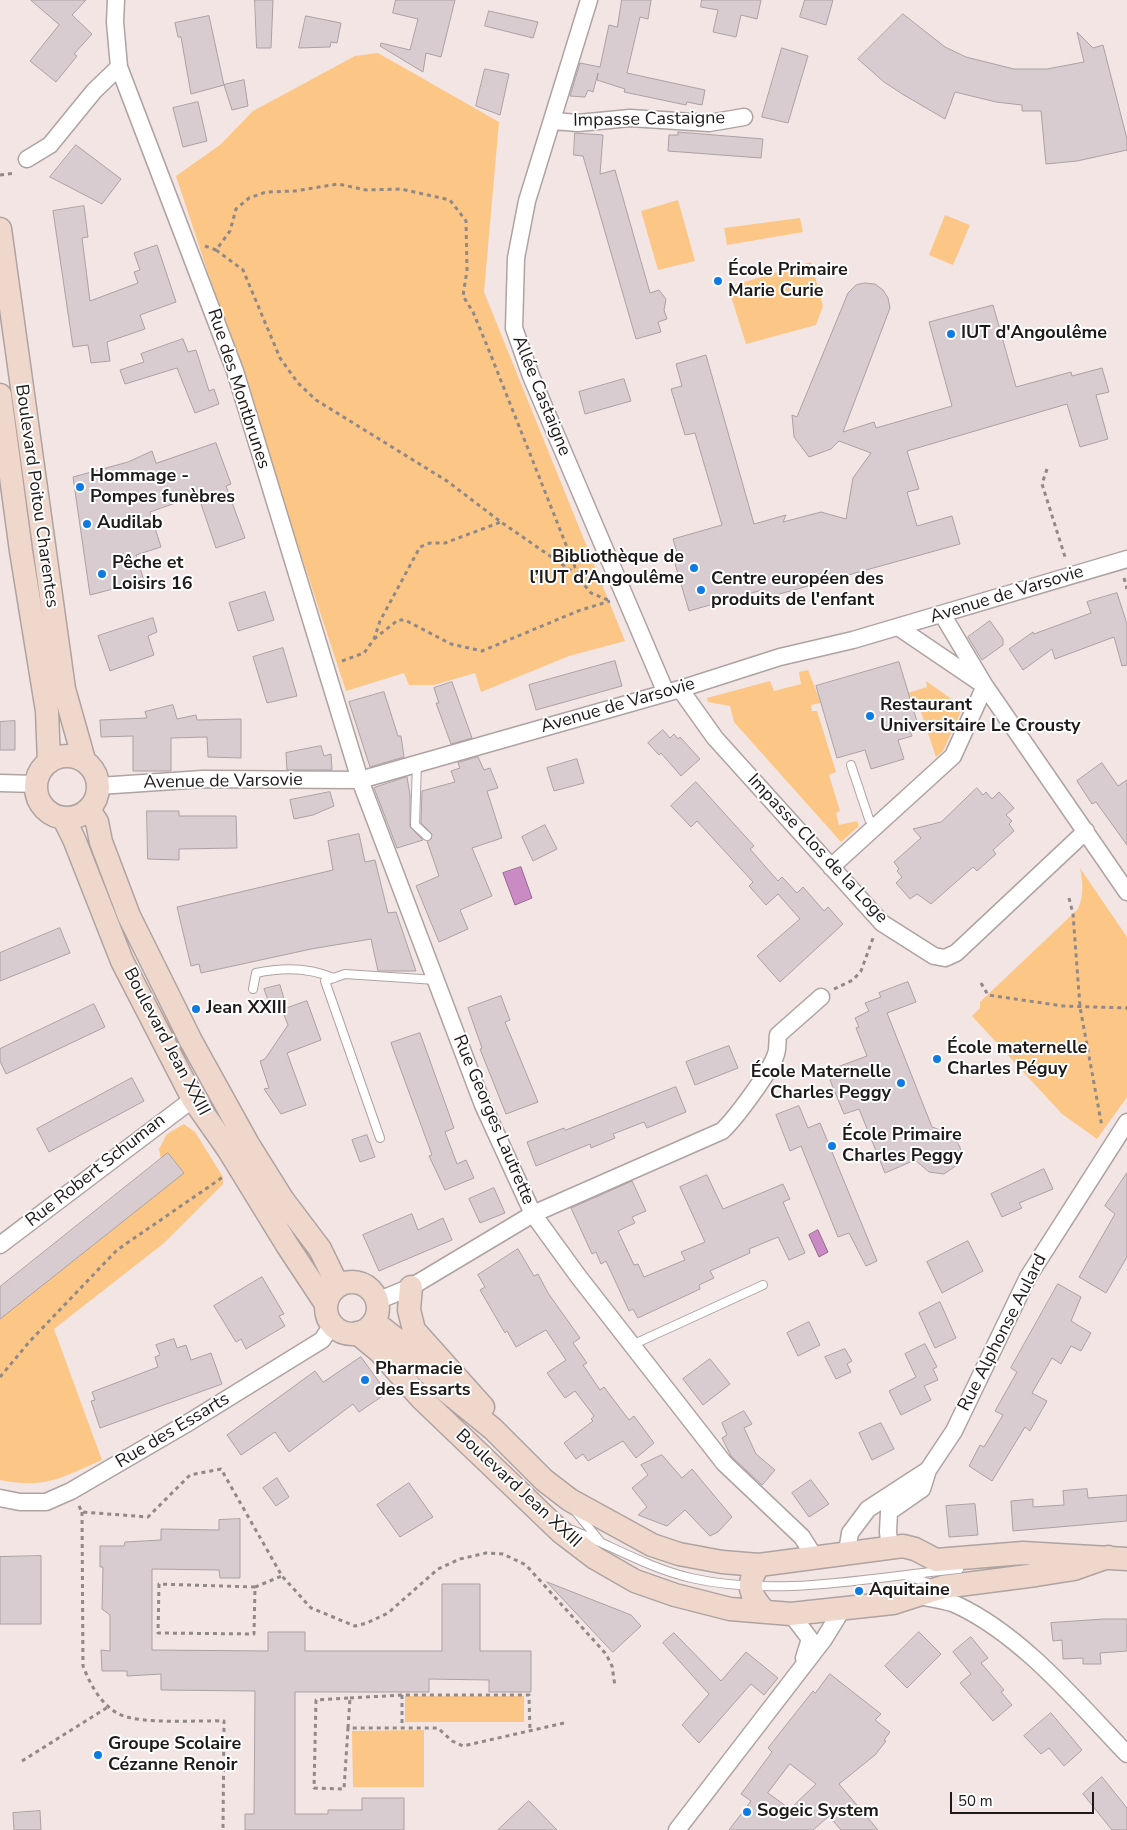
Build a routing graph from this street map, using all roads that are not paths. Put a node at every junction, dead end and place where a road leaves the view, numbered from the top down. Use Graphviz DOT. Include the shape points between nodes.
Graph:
graph roads {
  1 [pos="116,0"];
  2 [pos="589,0"];
  3 [pos="119,67"];
  4 [pos="744,117"];
  5 [pos="553,121"];
  6 [pos="27,159"];
  7 [pos="0,229"];
  8 [pos="0,395"];
  9 [pos="1127,559"];
  10 [pos="942,614"];
  11 [pos="898,627"];
  12 [pos="985,686"];
  13 [pos="673,691"];
  14 [pos="84,760"];
  15 [pos="49,762"];
  16 [pos="417,764"];
  17 [pos="851,765"];
  18 [pos="360,780"];
  19 [pos="0,783"];
  20 [pos="36,784"];
  21 [pos="99,786"];
  22 [pos="89,810"];
  23 [pos="64,819"];
  24 [pos="876,826"];
  25 [pos="1086,831"];
  26 [pos="427,836"];
  27 [pos="831,867"];
  28 [pos="1127,892"];
  29 [pos="334,978"];
  30 [pos="436,980"];
  31 [pos="253,989"];
  32 [pos="821,997"];
  33 [pos="193,1099"];
  34 [pos="1127,1122"];
  35 [pos="380,1138"];
  36 [pos="533,1214"];
  37 [pos="0,1245"];
  38 [pos="764,1285"];
  39 [pos="411,1287"];
  40 [pos="332,1295"];
  41 [pos="370,1319"];
  42 [pos="332,1325"];
  43 [pos="632,1345"];
  44 [pos="493,1428"];
  45 [pos="928,1470"];
  46 [pos="558,1491"];
  47 [pos="0,1498"];
  48 [pos="539,1513"];
  49 [pos="601,1541"];
  50 [pos="890,1548"];
  51 [pos="847,1552"];
  52 [pos="814,1556"];
  53 [pos="1074,1556"];
  54 [pos="1117,1558"];
  55 [pos="1021,1563"];
  56 [pos="759,1565"];
  57 [pos="973,1576"];
  58 [pos="928,1578"];
  59 [pos="750,1586"];
  60 [pos="843,1608"];
  61 [pos="765,1612"];
  62 [pos="791,1614"];
  63 [pos="996,1628"];
  64 [pos="797,1674"];
  65 [pos="1127,1754"];
  66 [pos="676,1830"];
  1 -- 3 [label="street, Rue des Montbrunes"];
  2 -- 5 [label="street, Allée Castaigne"];
  3 -- 6 [label="street" via="94,91 50,146"];
  3 -- 18 [label="street, Rue des Montbrunes" via="235,371"];
  4 -- 5 [label="street, Impasse Castaigne" via="709,123 630,118 578,124"];
  5 -- 13 [label="street, Allée Castaigne" via="527,201 518,248 514,328 617,599"];
  7 -- 14 [label="main road, Boulevard Poitou Charentes" via="64,689"];
  8 -- 15 [label="main road, Boulevard Poitou Charentes" via="47,711"];
  9 -- 10 [label="street, Avenue de Varsovie"];
  10 -- 11 [label="street, Avenue de Varsovie"];
  10 -- 12 [label="street"];
  11 -- 12 [label="street"];
  11 -- 13 [label="street, Avenue de Varsovie" via="780,657"];
  12 -- 24 [label="street" via="954,756"];
  12 -- 25 [label="street"];
  13 -- 16 [label="street, Avenue de Varsovie"];
  13 -- 27 [label="street, Impasse Clos de la Loge"];
  14 -- 15 [label="main road" via="66,756"];
  14 -- 21 [label="main road" via="97,776"];
  15 -- 20 [label="main road"];
  16 -- 18 [label="street, Avenue de Varsovie"];
  16 -- 26 [label="lane" via="415,825"];
  17 -- 24 [label="lane" via="869,818"];
  18 -- 21 [label="street, Avenue de Varsovie" via="203,779"];
  18 -- 30 [label="street, Rue Georges Lautrette"];
  19 -- 20 [label="street"];
  20 -- 23 [label="main road" via="37,794 46,811"];
  21 -- 22 [label="main road" via="98,795"];
  22 -- 23 [label="main road"];
  22 -- 40 [label="main road, Boulevard Jean XXIII" via="97,822 101,842 129,916 191,1041 248,1144 283,1200 320,1249"];
  23 -- 33 [label="main road, Boulevard Jean XXIII" via="122,961"];
  24 -- 27 [label="street"];
  25 -- 27 [label="street, Impasse Clos de la Loge" via="945,958 934,956 882,923"];
  25 -- 28 [label="street"];
  29 -- 30 [label="lane" via="345,974"];
  29 -- 31 [label="lane" via="318,971 281,968 256,973"];
  29 -- 35 [label="lane" via="325,981"];
  30 -- 36 [label="street, Rue Georges Lautrette" via="483,1105"];
  32 -- 36 [label="street" via="778,1035 776,1054 747,1102 722,1131"];
  33 -- 37 [label="street, Rue Robert Schuman"];
  33 -- 40 [label="main road, Boulevard Jean XXIII" via="238,1167"];
  34 -- 45 [label="street, Rue Alphonse Aulard" via="1028,1278 954,1431"];
  36 -- 39 [label="street"];
  36 -- 43 [label="street, Rue Georges Lautrette"];
  38 -- 43 [label="lane"];
  39 -- 41 [label="street"];
  39 -- 44 [label="main road, Boulevard Jean XXIII" via="409,1310 414,1330 483,1406"];
  40 -- 41 [label="main road" via="353,1282 361,1283 374,1294"];
  40 -- 42 [label="main road" via="328,1319"];
  41 -- 42 [label="main road" via="344,1333"];
  41 -- 44 [label="main road, Boulevard Jean XXIII" via="400,1342 445,1390"];
  41 -- 48 [label="main road, Boulevard Jean XXIII" via="379,1351 421,1398"];
  42 -- 47 [label="street, Rue des Essarts" via="322,1340 71,1491 46,1502"];
  43 -- 52 [label="street, Rue Georges Lautrette" via="724,1463 802,1537"];
  44 -- 46 [label="main road, Boulevard Jean XXIII"];
  45 -- 50 [label="street, Rue Alphonse Aulard" via="922,1489 889,1512"];
  45 -- 51 [label="street, Rue Alphonse Aulard" via="868,1509 850,1533"];
  46 -- 49 [label="lane"];
  46 -- 56 [label="main road, Boulevard Jean XXIII" via="652,1545 687,1556"];
  48 -- 49 [label="lane"];
  48 -- 61 [label="main road, Boulevard Jean XXIII" via="595,1558 635,1581 675,1596 730,1609"];
  49 -- 59 [label="lane" via="654,1567 692,1578"];
  50 -- 51 [label="main road, Boulevard Jean XXIII"];
  50 -- 58 [label="main road, Boulevard Jean XXIII" via="903,1546 915,1549"];
  51 -- 52 [label="main road, Boulevard Jean XXIII"];
  52 -- 56 [label="main road, Boulevard Jean XXIII"];
  53 -- 54 [label="main road"];
  53 -- 55 [label="lane"];
  53 -- 58 [label="main road" via="1023,1553 936,1560"];
  54 -- 57 [label="main road" via="1074,1569"];
  56 -- 59 [label="main road"];
  57 -- 58 [label="main road"];
  57 -- 63 [label="street" via="972,1601"];
  58 -- 59 [label="lane" via="901,1575 789,1587"];
  58 -- 60 [label="main road, Boulevard Jean XXIII" via="893,1602"];
  58 -- 63 [label="street" via="956,1604"];
  59 -- 61 [label="main road" via="754,1600"];
  60 -- 62 [label="main road, Boulevard Jean XXIII"];
  60 -- 64 [label="street"];
  61 -- 62 [label="main road, Boulevard Jean XXIII"];
  62 -- 64 [label="street" via="810,1639"];
  63 -- 65 [label="street" via="1024,1650"];
  64 -- 66 [label="street"];
}
